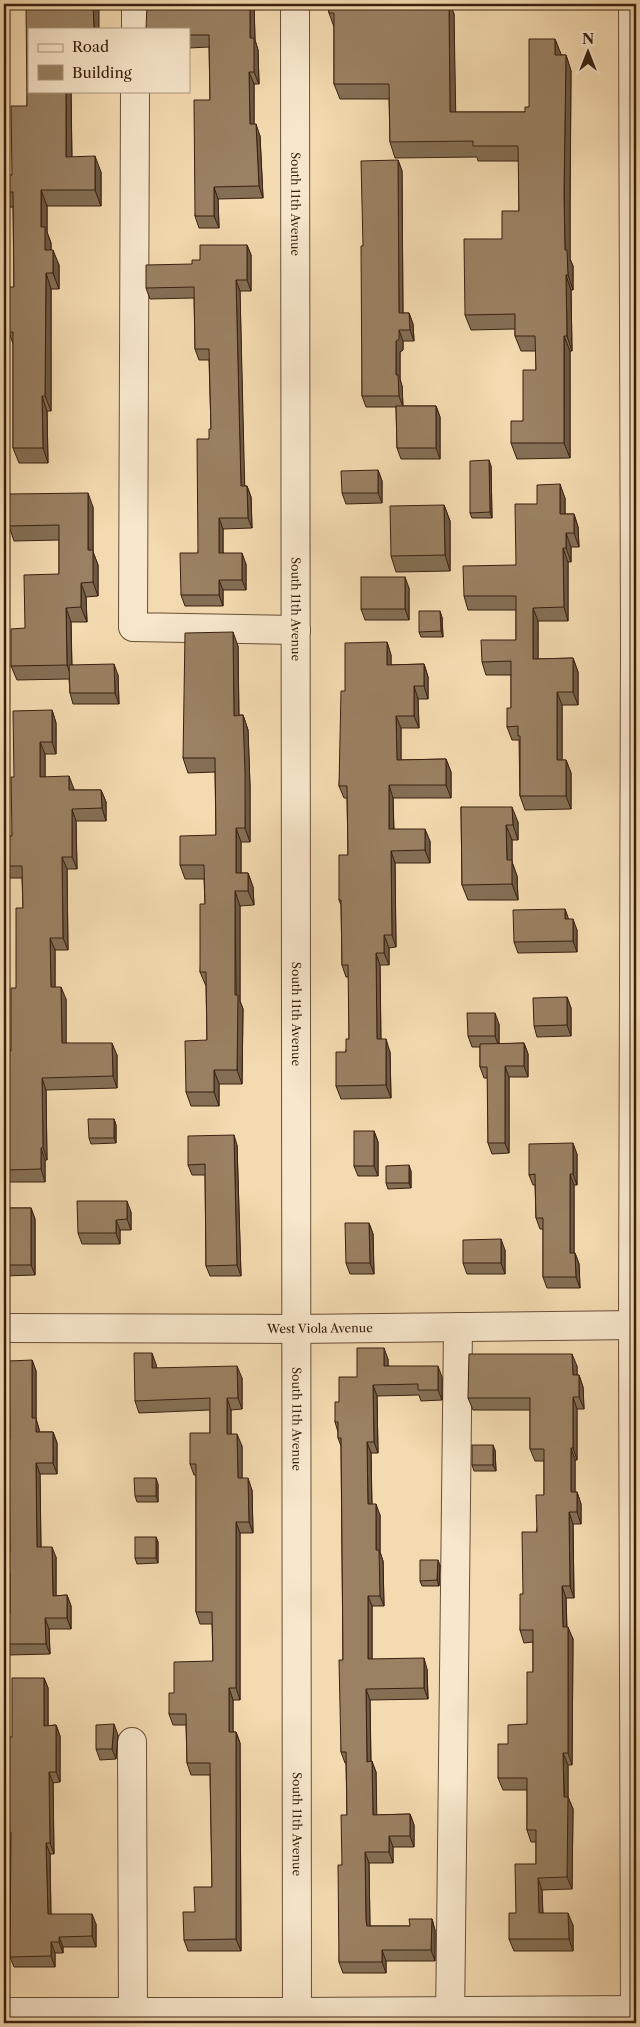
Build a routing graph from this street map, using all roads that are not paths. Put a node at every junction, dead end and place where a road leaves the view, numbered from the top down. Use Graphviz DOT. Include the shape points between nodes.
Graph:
graph roads {
  1 [pos="136,4"];
  2 [pos="295,4"];
  3 [pos="634,15"];
  4 [pos="136,28"];
  5 [pos="136,92"];
  6 [pos="635,95"];
  7 [pos="296,630"];
  8 [pos="636,638"];
  9 [pos="635,1325"];
  10 [pos="458,1327"];
  11 [pos="4,1328"];
  12 [pos="296,1329"];
  13 [pos="132,1742"];
  14 [pos="4,2012"];
  15 [pos="636,2014"];
  16 [pos="450,2017"];
  17 [pos="133,2018"];
  18 [pos="297,2018"];
  1 -- 4 [label="street"];
  2 -- 7 [label="street, South 11th Avenue"];
  3 -- 6 [label="street"];
  5 -- 7 [label="street" via="133,627"];
  6 -- 8 [label="street"];
  7 -- 12 [label="street, South 11th Avenue"];
  8 -- 9 [label="street"];
  9 -- 10 [label="street, West Viola Avenue"];
  9 -- 15 [label="street"];
  10 -- 12 [label="street, West Viola Avenue"];
  10 -- 16 [label="street"];
  11 -- 12 [label="street, West Viola Avenue"];
  12 -- 18 [label="street, South 11th Avenue"];
  13 -- 17 [label="street"];
  14 -- 17 [label="street"];
  15 -- 16 [label="street"];
  16 -- 18 [label="street"];
  17 -- 18 [label="street"];
}
